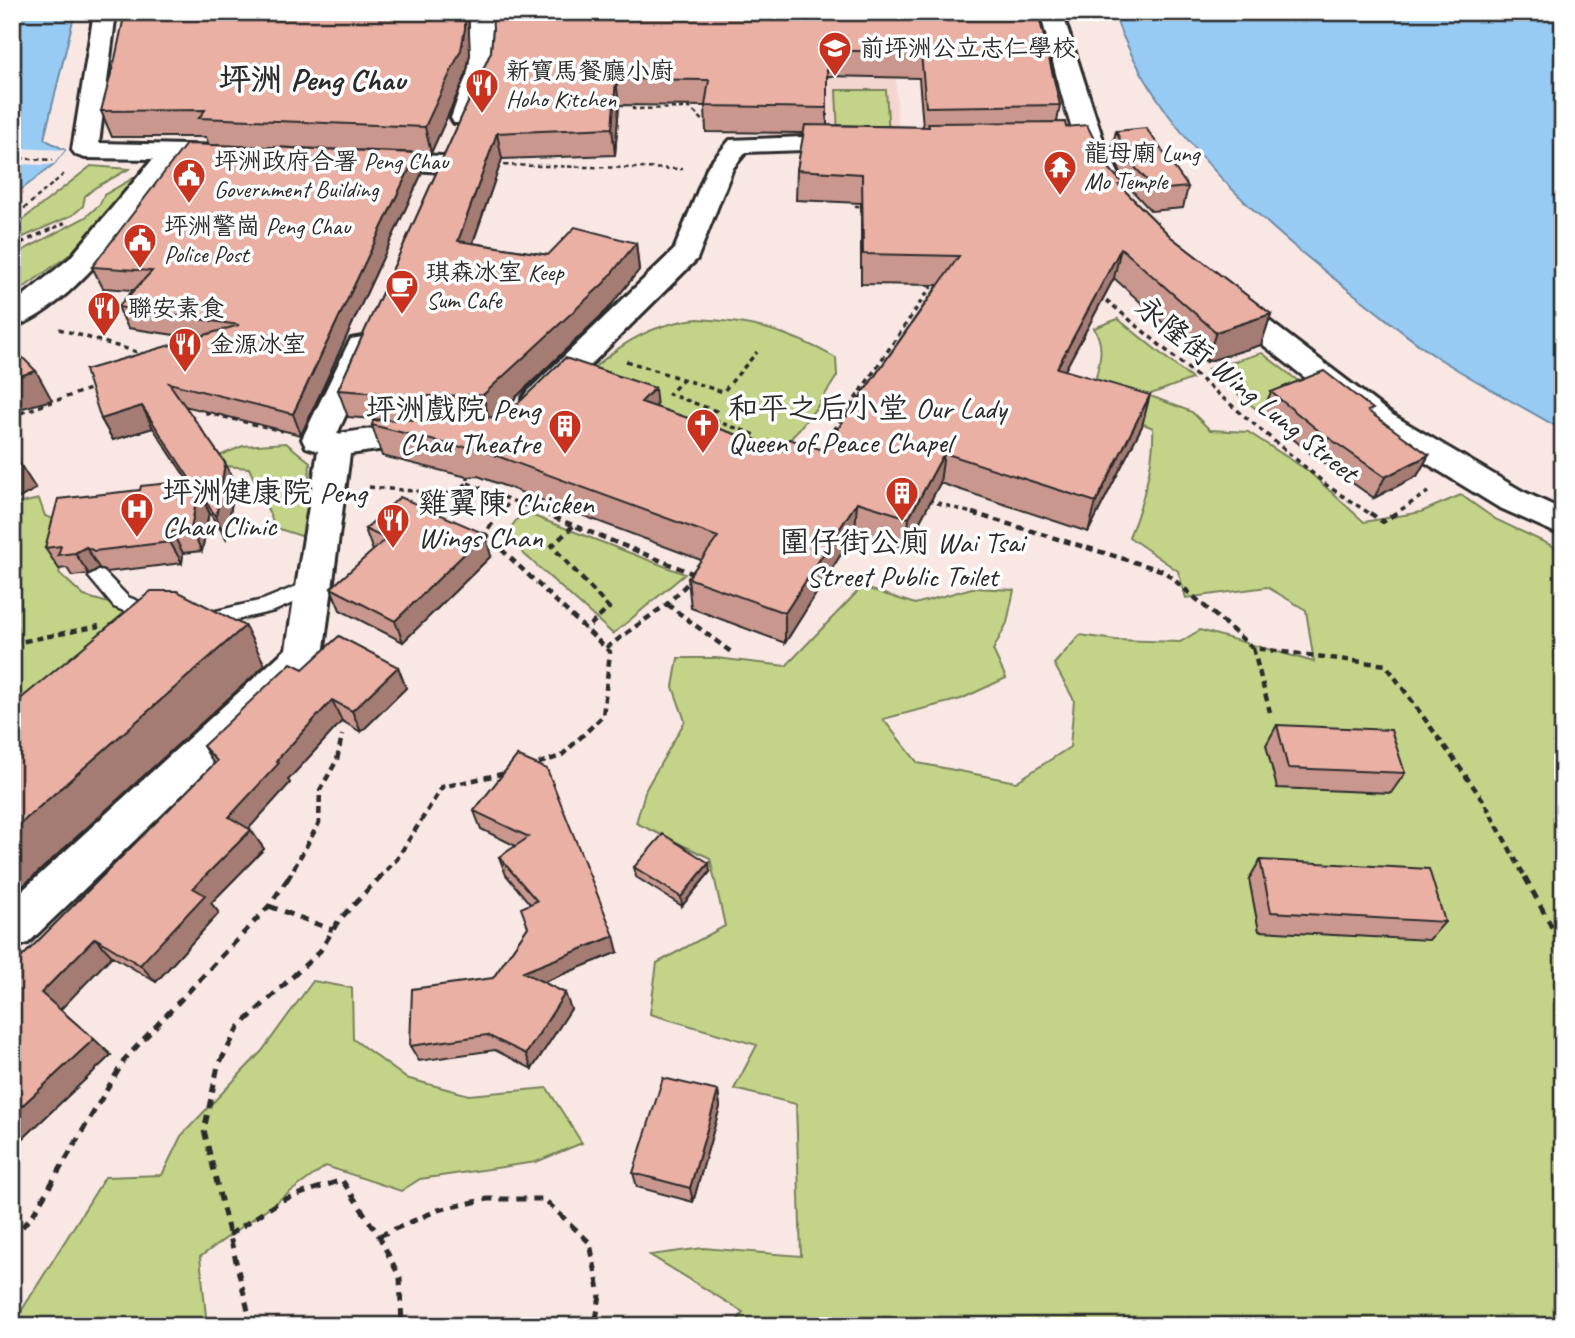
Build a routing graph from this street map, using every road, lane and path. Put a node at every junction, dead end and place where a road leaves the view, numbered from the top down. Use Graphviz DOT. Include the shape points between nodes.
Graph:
graph roads {
  1 [pos="105,12"];
  2 [pos="481,12"];
  3 [pos="1052,15"];
  4 [pos="623,98"];
  5 [pos="1060,140"];
  6 [pos="1090,140"];
  7 [pos="871,142"];
  8 [pos="739,145"];
  9 [pos="172,152"];
  10 [pos="83,154"];
  11 [pos="258,156"];
  12 [pos="12,158"];
  13 [pos="348,160"];
  14 [pos="718,175"];
  15 [pos="437,176"];
  16 [pos="1121,198"];
  17 [pos="869,207"];
  18 [pos="12,219"];
  19 [pos="935,276"];
  20 [pos="1206,285"];
  21 [pos="1098,293"];
  22 [pos="15,316"];
  23 [pos="372,325"];
  24 [pos="757,352"];
  25 [pos="623,360"];
  26 [pos="152,361"];
  27 [pos="684,379"];
  28 [pos="104,384"];
  29 [pos="194,403"];
  30 [pos="12,416"];
  31 [pos="520,416"];
  32 [pos="470,440"];
  33 [pos="327,442"];
  34 [pos="761,451"];
  35 [pos="816,458"];
  36 [pos="468,483"];
  37 [pos="330,484"];
  38 [pos="1436,487"];
  39 [pos="447,494"];
  40 [pos="923,499"];
  41 [pos="510,502"];
  42 [pos="412,512"];
  43 [pos="1563,524"];
  44 [pos="573,526"];
  45 [pos="870,529"];
  46 [pos="863,541"];
  47 [pos="98,577"];
  48 [pos="314,586"];
  49 [pos="667,604"];
  50 [pos="142,611"];
  51 [pos="586,629"];
  52 [pos="12,640"];
  53 [pos="606,648"];
  54 [pos="1253,648"];
  55 [pos="731,653"];
  56 [pos="1270,712"];
  57 [pos="342,736"];
  58 [pos="525,767"];
  59 [pos="513,771"];
  60 [pos="268,906"];
  61 [pos="12,929"];
  62 [pos="333,930"];
  63 [pos="1563,948"];
  64 [pos="229,1235"];
  65 [pos="379,1236"];
  66 [pos="12,1239"];
  67 [pos="248,1326"];
  68 [pos="402,1326"];
  69 [pos="595,1326"];
  1 -- 10 [label="street"];
  2 -- 15 [label="street" via="481,76"];
  3 -- 6 [label="street"];
  4 -- 8 [label="path" via="632,96 633,109 690,108 726,143"];
  5 -- 6 [label="street"];
  6 -- 16 [label="street"];
  7 -- 8 [label="street"];
  7 -- 17 [label="path" via="856,206"];
  8 -- 14 [label="street"];
  9 -- 10 [label="street"];
  9 -- 11 [label="street"];
  9 -- 22 [label="street" via="90,256"];
  10 -- 12 [label="path"];
  10 -- 18 [label="path"];
  13 -- 15 [label="street"];
  14 -- 15 [label="path" via="670,167"];
  14 -- 31 [label="street" via="688,253"];
  19 -- 35 [label="path"];
  20 -- 43 [label="street" via="1380,421 1510,499"];
  21 -- 38 [label="path, 永隆街 Wing Lung Street" via="1329,488 1383,522"];
  22 -- 26 [label="path" via="147,355"];
  23 -- 33 [label="street"];
  24 -- 27 [label="path" via="723,392"];
  25 -- 27 [label="path"];
  27 -- 34 [label="path" via="669,394 716,411 710,419 756,435 750,447"];
  28 -- 30 [label="path"];
  29 -- 33 [label="path" via="203,412"];
  32 -- 33 [label="street" via="392,437"];
  32 -- 36 [label="path"];
  33 -- 37 [label="street"];
  36 -- 39 [label="path"];
  36 -- 41 [label="path"];
  37 -- 39 [label="path"];
  37 -- 48 [label="street"];
  39 -- 42 [label="path"];
  40 -- 54 [label="path" via="1164,571"];
  41 -- 44 [label="path"];
  41 -- 51 [label="path" via="485,534"];
  44 -- 49 [label="path" via="696,575"];
  44 -- 51 [label="path" via="552,546 609,608"];
  45 -- 46 [label="path"];
  47 -- 50 [label="lane" via="121,602"];
  48 -- 50 [label="lane" via="267,606 204,621 175,621"];
  48 -- 61 [label="street" via="304,655"];
  49 -- 53 [label="path"];
  49 -- 55 [label="path"];
  50 -- 52 [label="path" via="132,619"];
  51 -- 53 [label="path"];
  53 -- 58 [label="path" via="610,652 603,716 561,756"];
  54 -- 56 [label="path"];
  54 -- 63 [label="path" via="1386,665 1482,800"];
  57 -- 60 [label="path" via="337,760 320,790 319,823 297,866"];
  59 -- 62 [label="path" via="442,787 397,859"];
  60 -- 62 [label="path"];
  60 -- 66 [label="path" via="125,1059 34,1213"];
  62 -- 64 [label="path" via="320,951 240,1027 218,1066 204,1130"];
  64 -- 65 [label="path" via="272,1203 304,1188 342,1180"];
  64 -- 67 [label="path"];
  65 -- 68 [label="path" via="400,1278"];
  65 -- 69 [label="path" via="438,1210 488,1199 544,1199 590,1243 600,1295"];
}
